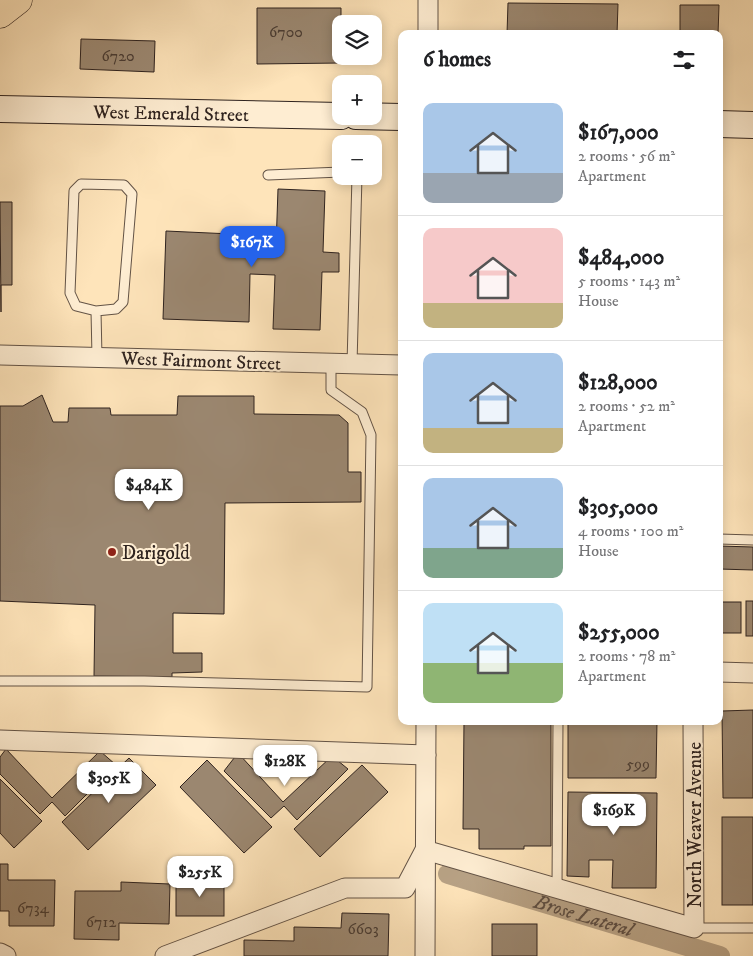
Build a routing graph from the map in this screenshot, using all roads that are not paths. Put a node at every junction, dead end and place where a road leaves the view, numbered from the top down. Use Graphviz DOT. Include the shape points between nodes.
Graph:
graph roads {
  1 [pos="18,0"];
  2 [pos="428,0"];
  3 [pos="0,14"];
  4 [pos="428,30"];
  5 [pos="0,109"];
  6 [pos="332,116"];
  7 [pos="382,117"];
  8 [pos="398,117"];
  9 [pos="723,124"];
  10 [pos="753,124"];
  11 [pos="332,172"];
  12 [pos="268,175"];
  13 [pos="357,185"];
  14 [pos="96,311"];
  15 [pos="0,355"];
  16 [pos="97,357"];
  17 [pos="331,363"];
  18 [pos="352,364"];
  19 [pos="398,365"];
  20 [pos="723,539"];
  21 [pos="753,540"];
  22 [pos="723,672"];
  23 [pos="753,673"];
  24 [pos="0,681"];
  25 [pos="426,725"];
  26 [pos="558,725"];
  27 [pos="693,725"];
  28 [pos="0,740"];
  29 [pos="426,755"];
  30 [pos="425,850"];
  31 [pos="557,888"];
  32 [pos="694,928"];
  33 [pos="753,928"];
  34 [pos="0,953"];
  35 [pos="6,956"];
  36 [pos="164,956"];
  37 [pos="425,956"];
  1 -- 3 [label="highway"];
  2 -- 4 [label="street"];
  5 -- 6 [label="main road, West Emerald Street"];
  7 -- 8 [label="main road"];
  9 -- 10 [label="main road"];
  11 -- 12 [label="lane"];
  13 -- 18 [label="lane"];
  14 -- 14 [label="lane" via="76,306 70,293 74,191 81,184 124,186 132,194 123,302 116,308"];
  14 -- 16 [label="lane"];
  15 -- 16 [label="street, West Fairmont Street"];
  16 -- 17 [label="street, West Fairmont Street"];
  17 -- 18 [label="street, West Fairmont Street"];
  17 -- 24 [label="lane" via="331,390 362,412 370,435 366,687"];
  18 -- 19 [label="street, West Fairmont Street"];
  20 -- 21 [label="lane"];
  22 -- 23 [label="street"];
  25 -- 29 [label="street"];
  26 -- 31 [label="lane"];
  27 -- 32 [label="street, North Weaver Avenue"];
  28 -- 29 [label="street"];
  29 -- 30 [label="street"];
  30 -- 31 [label="street"];
  30 -- 36 [label="street" via="405,888 344,888"];
  30 -- 37 [label="street"];
  31 -- 32 [label="street"];
  32 -- 33 [label="lane"];
  34 -- 35 [label="street"];
}
